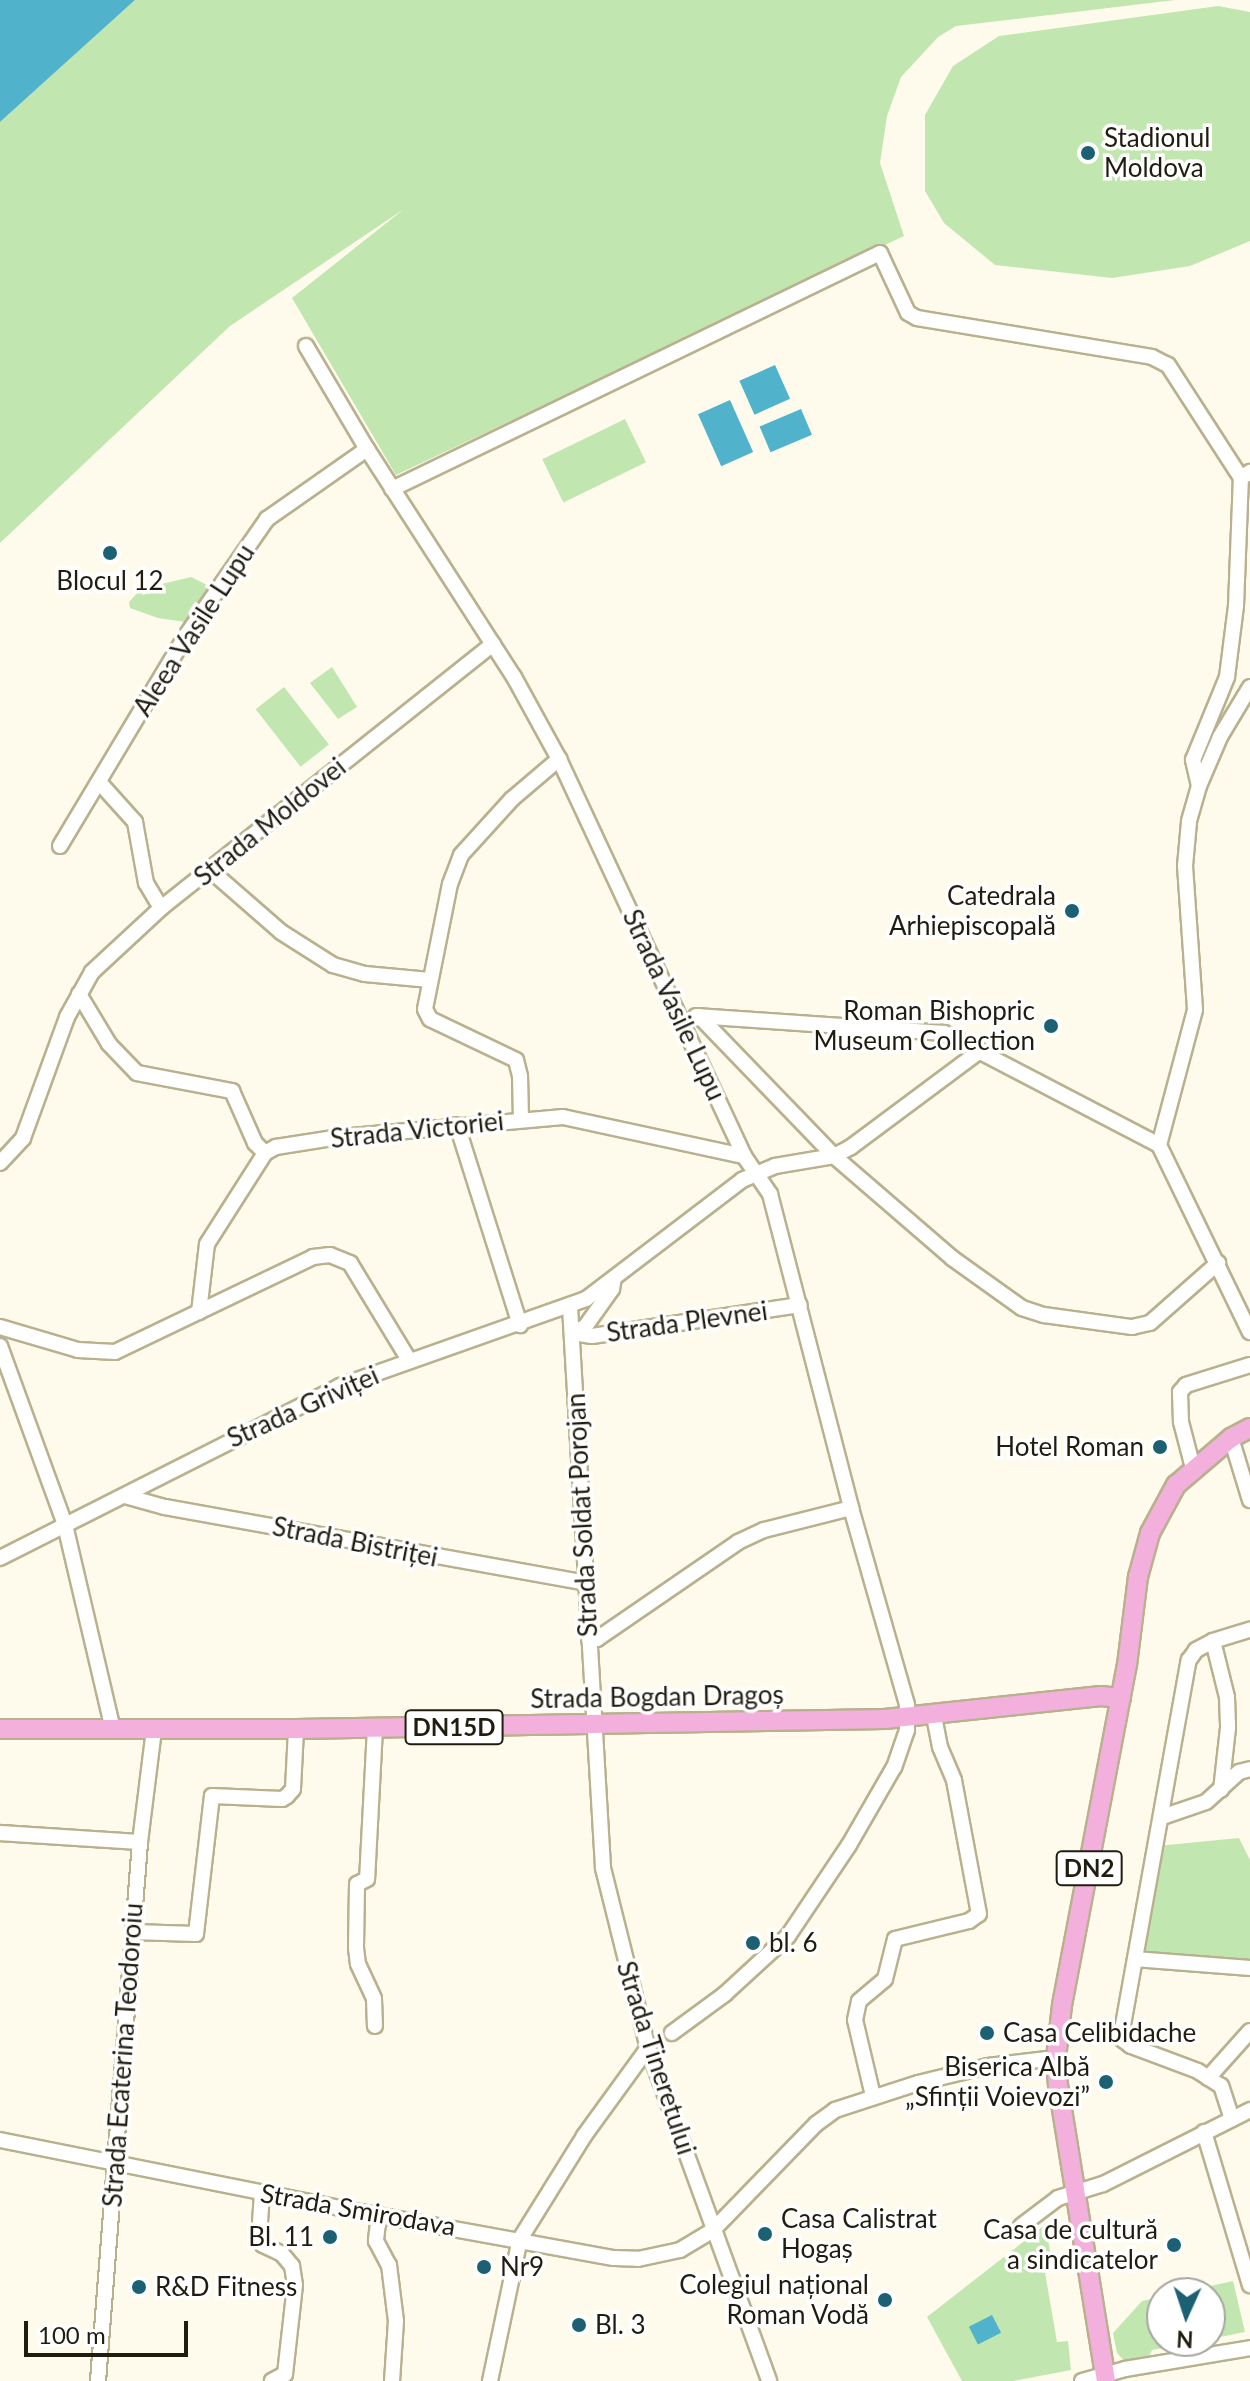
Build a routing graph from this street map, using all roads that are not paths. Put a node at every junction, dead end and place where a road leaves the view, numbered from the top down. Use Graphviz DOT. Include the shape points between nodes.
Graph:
graph roads {
  1 [pos="306,346"];
  2 [pos="367,449"];
  3 [pos="1246,475"];
  4 [pos="392,489"];
  5 [pos="493,644"];
  6 [pos="1250,687"];
  7 [pos="559,759"];
  8 [pos="99,782"];
  9 [pos="1199,786"];
  10 [pos="60,846"];
  11 [pos="210,870"];
  12 [pos="161,908"];
  13 [pos="430,980"];
  14 [pos="79,994"];
  15 [pos="679,1015"];
  16 [pos="699,1016"];
  17 [pos="980,1051"];
  18 [pos="521,1119"];
  19 [pos="457,1125"];
  20 [pos="1159,1145"];
  21 [pos="265,1153"];
  22 [pos="744,1156"];
  23 [pos="834,1156"];
  24 [pos="0,1163"];
  25 [pos="757,1172"];
  26 [pos="1218,1263"];
  27 [pos="615,1278"];
  28 [pos="800,1305"];
  29 [pos="570,1307"];
  30 [pos="199,1312"];
  31 [pos="520,1325"];
  32 [pos="0,1327"];
  33 [pos="1250,1332"];
  34 [pos="573,1333"];
  35 [pos="0,1346"];
  36 [pos="409,1360"];
  37 [pos="1250,1365"];
  38 [pos="1250,1428"];
  39 [pos="1231,1438"];
  40 [pos="1193,1468"];
  41 [pos="125,1496"];
  42 [pos="1250,1500"];
  43 [pos="851,1508"];
  44 [pos="65,1525"];
  45 [pos="0,1558"];
  46 [pos="586,1583"];
  47 [pos="1250,1630"];
  48 [pos="589,1639"];
  49 [pos="1213,1641"];
  50 [pos="1121,1698"];
  51 [pos="934,1717"];
  52 [pos="907,1719"];
  53 [pos="593,1724"];
  54 [pos="375,1728"];
  55 [pos="0,1729"];
  56 [pos="113,1729"];
  57 [pos="154,1729"];
  58 [pos="296,1729"];
  59 [pos="1250,1769"];
  60 [pos="1221,1790"];
  61 [pos="1162,1817"];
  62 [pos="0,1833"];
  63 [pos="140,1842"];
  64 [pos="133,1932"];
  65 [pos="1135,1959"];
  66 [pos="1250,1968"];
  67 [pos="375,2026"];
  68 [pos="1250,2031"];
  69 [pos="672,2033"];
  70 [pos="648,2048"];
  71 [pos="1056,2058"];
  72 [pos="1208,2078"];
  73 [pos="873,2096"];
  74 [pos="1250,2110"];
  75 [pos="1232,2119"];
  76 [pos="1204,2132"];
  77 [pos="0,2140"];
  78 [pos="115,2164"];
  79 [pos="1077,2192"];
  80 [pos="262,2193"];
  81 [pos="379,2215"];
  82 [pos="1021,2226"];
  83 [pos="712,2231"];
  84 [pos="520,2239"];
  85 [pos="1250,2285"];
  86 [pos="1250,2348"];
  87 [pos="1105,2378"];
  88 [pos="98,2381"];
  89 [pos="272,2381"];
  90 [pos="392,2381"];
  91 [pos="490,2381"];
  92 [pos="769,2381"];
  93 [pos="1082,2381"];
  1 -- 2 [label="street, Strada Vasile Lupu"];
  2 -- 4 [label="street, Strada Vasile Lupu"];
  2 -- 8 [label="street, Aleea Vasile Lupu" via="267,519 185,637"];
  3 -- 4 [label="street" via="1168,365 1152,357 917,318 908,313 880,253"];
  3 -- 9 [label="street" via="1227,677 1193,760"];
  4 -- 5 [label="street, Strada Vasile Lupu"];
  5 -- 7 [label="street, Strada Vasile Lupu"];
  5 -- 11 [label="street, Strada Moldovei"];
  6 -- 9 [label="street"];
  7 -- 13 [label="street" via="512,799 461,855"];
  7 -- 15 [label="street, Strada Vasile Lupu"];
  8 -- 10 [label="street, Aleea Vasile Lupu"];
  8 -- 12 [label="street" via="135,822 146,883"];
  9 -- 20 [label="street" via="1185,866 1195,1010"];
  11 -- 12 [label="street, Strada Moldovei"];
  11 -- 13 [label="street" via="281,932 333,965 365,974"];
  12 -- 14 [label="street, Strada Moldovei" via="92,972"];
  13 -- 18 [label="street" via="425,1009 430,1019 516,1060"];
  14 -- 21 [label="street" via="116,1053 137,1073 232,1091 255,1143"];
  14 -- 24 [label="street, Strada Moldovei" via="31,1121"];
  15 -- 16 [label="street"];
  15 -- 22 [label="street, Strada Vasile Lupu"];
  16 -- 17 [label="street" via="944,1033"];
  16 -- 23 [label="street"];
  17 -- 20 [label="street"];
  17 -- 23 [label="street, Strada Griviței"];
  18 -- 19 [label="street, Strada Victoriei"];
  18 -- 22 [label="street, Strada Victoriei" via="588,1119"];
  19 -- 21 [label="street, Strada Victoriei" via="297,1142"];
  19 -- 31 [label="street"];
  20 -- 26 [label="street"];
  21 -- 30 [label="street" via="207,1244"];
  22 -- 25 [label="street, Strada Vasile Lupu"];
  23 -- 25 [label="street, Strada Griviței"];
  23 -- 26 [label="street" via="962,1265 1022,1308 1044,1315 1132,1327 1150,1323"];
  25 -- 27 [label="street, Strada Griviței"];
  25 -- 28 [label="street, Strada Vasile Lupu" via="770,1194"];
  26 -- 33 [label="street"];
  27 -- 29 [label="street, Strada Griviței"];
  27 -- 34 [label="street, Strada Griviței" via="585,1327"];
  28 -- 34 [label="street, Strada Plevnei" via="592,1336"];
  28 -- 43 [label="street, Strada Vasile Lupu"];
  29 -- 31 [label="street, Strada Griviței"];
  29 -- 34 [label="street, Strada Soldat Porojan"];
  30 -- 32 [label="street" via="104,1354"];
  30 -- 36 [label="street" via="313,1257 330,1255 350,1263"];
  31 -- 36 [label="street, Strada Griviței"];
  34 -- 46 [label="street, Strada Soldat Porojan"];
  35 -- 44 [label="street"];
  36 -- 41 [label="street, Strada Griviței" via="289,1409"];
  37 -- 40 [label="street" via="1186,1385 1180,1392 1181,1422"];
  38 -- 39 [label="main road, DN2"];
  39 -- 40 [label="main road, DN2"];
  39 -- 42 [label="street"];
  40 -- 50 [label="main road, DN2" via="1176,1485 1150,1533 1138,1577"];
  41 -- 44 [label="street, Strada Griviței"];
  41 -- 46 [label="street, Strada Bistriței"];
  43 -- 48 [label="street" via="738,1542 597,1639"];
  43 -- 52 [label="street, Strada Vasile Lupu"];
  44 -- 45 [label="street, Strada Griviței"];
  44 -- 56 [label="street"];
  46 -- 48 [label="street, Strada Soldat Porojan"];
  47 -- 49 [label="street"];
  48 -- 53 [label="street, Strada Soldat Porojan"];
  49 -- 60 [label="street" via="1227,1697"];
  49 -- 61 [label="street" via="1189,1660"];
  50 -- 51 [label="main road, Strada Bogdan Dragoș / DN15D" via="1101,1696"];
  50 -- 71 [label="main road, DN2"];
  51 -- 52 [label="main road, Strada Bogdan Dragoș / DN15D"];
  51 -- 73 [label="street" via="954,1780 980,1908 969,1921 895,1939 885,1979 859,2001 855,2020"];
  52 -- 53 [label="main road, Strada Bogdan Dragoș / DN15D"];
  52 -- 69 [label="street" via="894,1767 788,1936 725,1994"];
  53 -- 54 [label="main road, Strada Bogdan Dragoș / DN15D"];
  53 -- 70 [label="street, Strada Tineretului" via="603,1868"];
  54 -- 58 [label="main road, Strada Bogdan Dragoș / DN15D"];
  54 -- 67 [label="street" via="367,1879 357,1884 356,1948 374,1999"];
  55 -- 56 [label="main road, Strada Bogdan Dragoș / DN15D"];
  56 -- 57 [label="main road, Strada Bogdan Dragoș / DN15D"];
  57 -- 58 [label="main road, Strada Bogdan Dragoș / DN15D"];
  57 -- 63 [label="street, Strada Ecaterina Teodoroiu"];
  58 -- 64 [label="street" via="293,1789 287,1796 212,1796 196,1934"];
  59 -- 60 [label="street" via="1239,1772"];
  60 -- 61 [label="street" via="1206,1802"];
  61 -- 65 [label="street"];
  62 -- 63 [label="street"];
  63 -- 64 [label="street, Strada Ecaterina Teodoroiu"];
  64 -- 78 [label="street, Strada Ecaterina Teodoroiu"];
  65 -- 66 [label="street"];
  65 -- 72 [label="street" via="1123,2040"];
  68 -- 72 [label="street"];
  70 -- 83 [label="street, Strada Tineretului"];
  70 -- 84 [label="street" via="584,2136"];
  71 -- 73 [label="street, Strada Smirodava" via="988,2066"];
  71 -- 79 [label="main road, DN2"];
  72 -- 75 [label="street" via="1221,2086"];
  73 -- 83 [label="street, Strada Smirodava" via="835,2110 816,2124"];
  74 -- 75 [label="street"];
  75 -- 76 [label="street"];
  76 -- 79 [label="street"];
  76 -- 85 [label="street"];
  77 -- 78 [label="street, Strada Smirodava"];
  78 -- 80 [label="street, Strada Smirodava"];
  78 -- 88 [label="street, Strada Ecaterina Teodoroiu"];
  79 -- 82 [label="street" via="1058,2198"];
  79 -- 87 [label="main road, DN2"];
  80 -- 81 [label="street, Strada Smirodava"];
  80 -- 89 [label="street" via="259,2237 292,2266 295,2285 285,2374"];
  81 -- 84 [label="street, Strada Smirodava"];
  81 -- 90 [label="street" via="376,2241 389,2265 396,2321"];
  83 -- 84 [label="street, Strada Smirodava" via="680,2250 638,2259"];
  83 -- 92 [label="street, Strada Tineretului"];
  84 -- 91 [label="street"];
  86 -- 87 [label="street"];
  87 -- 93 [label="street"];
}
